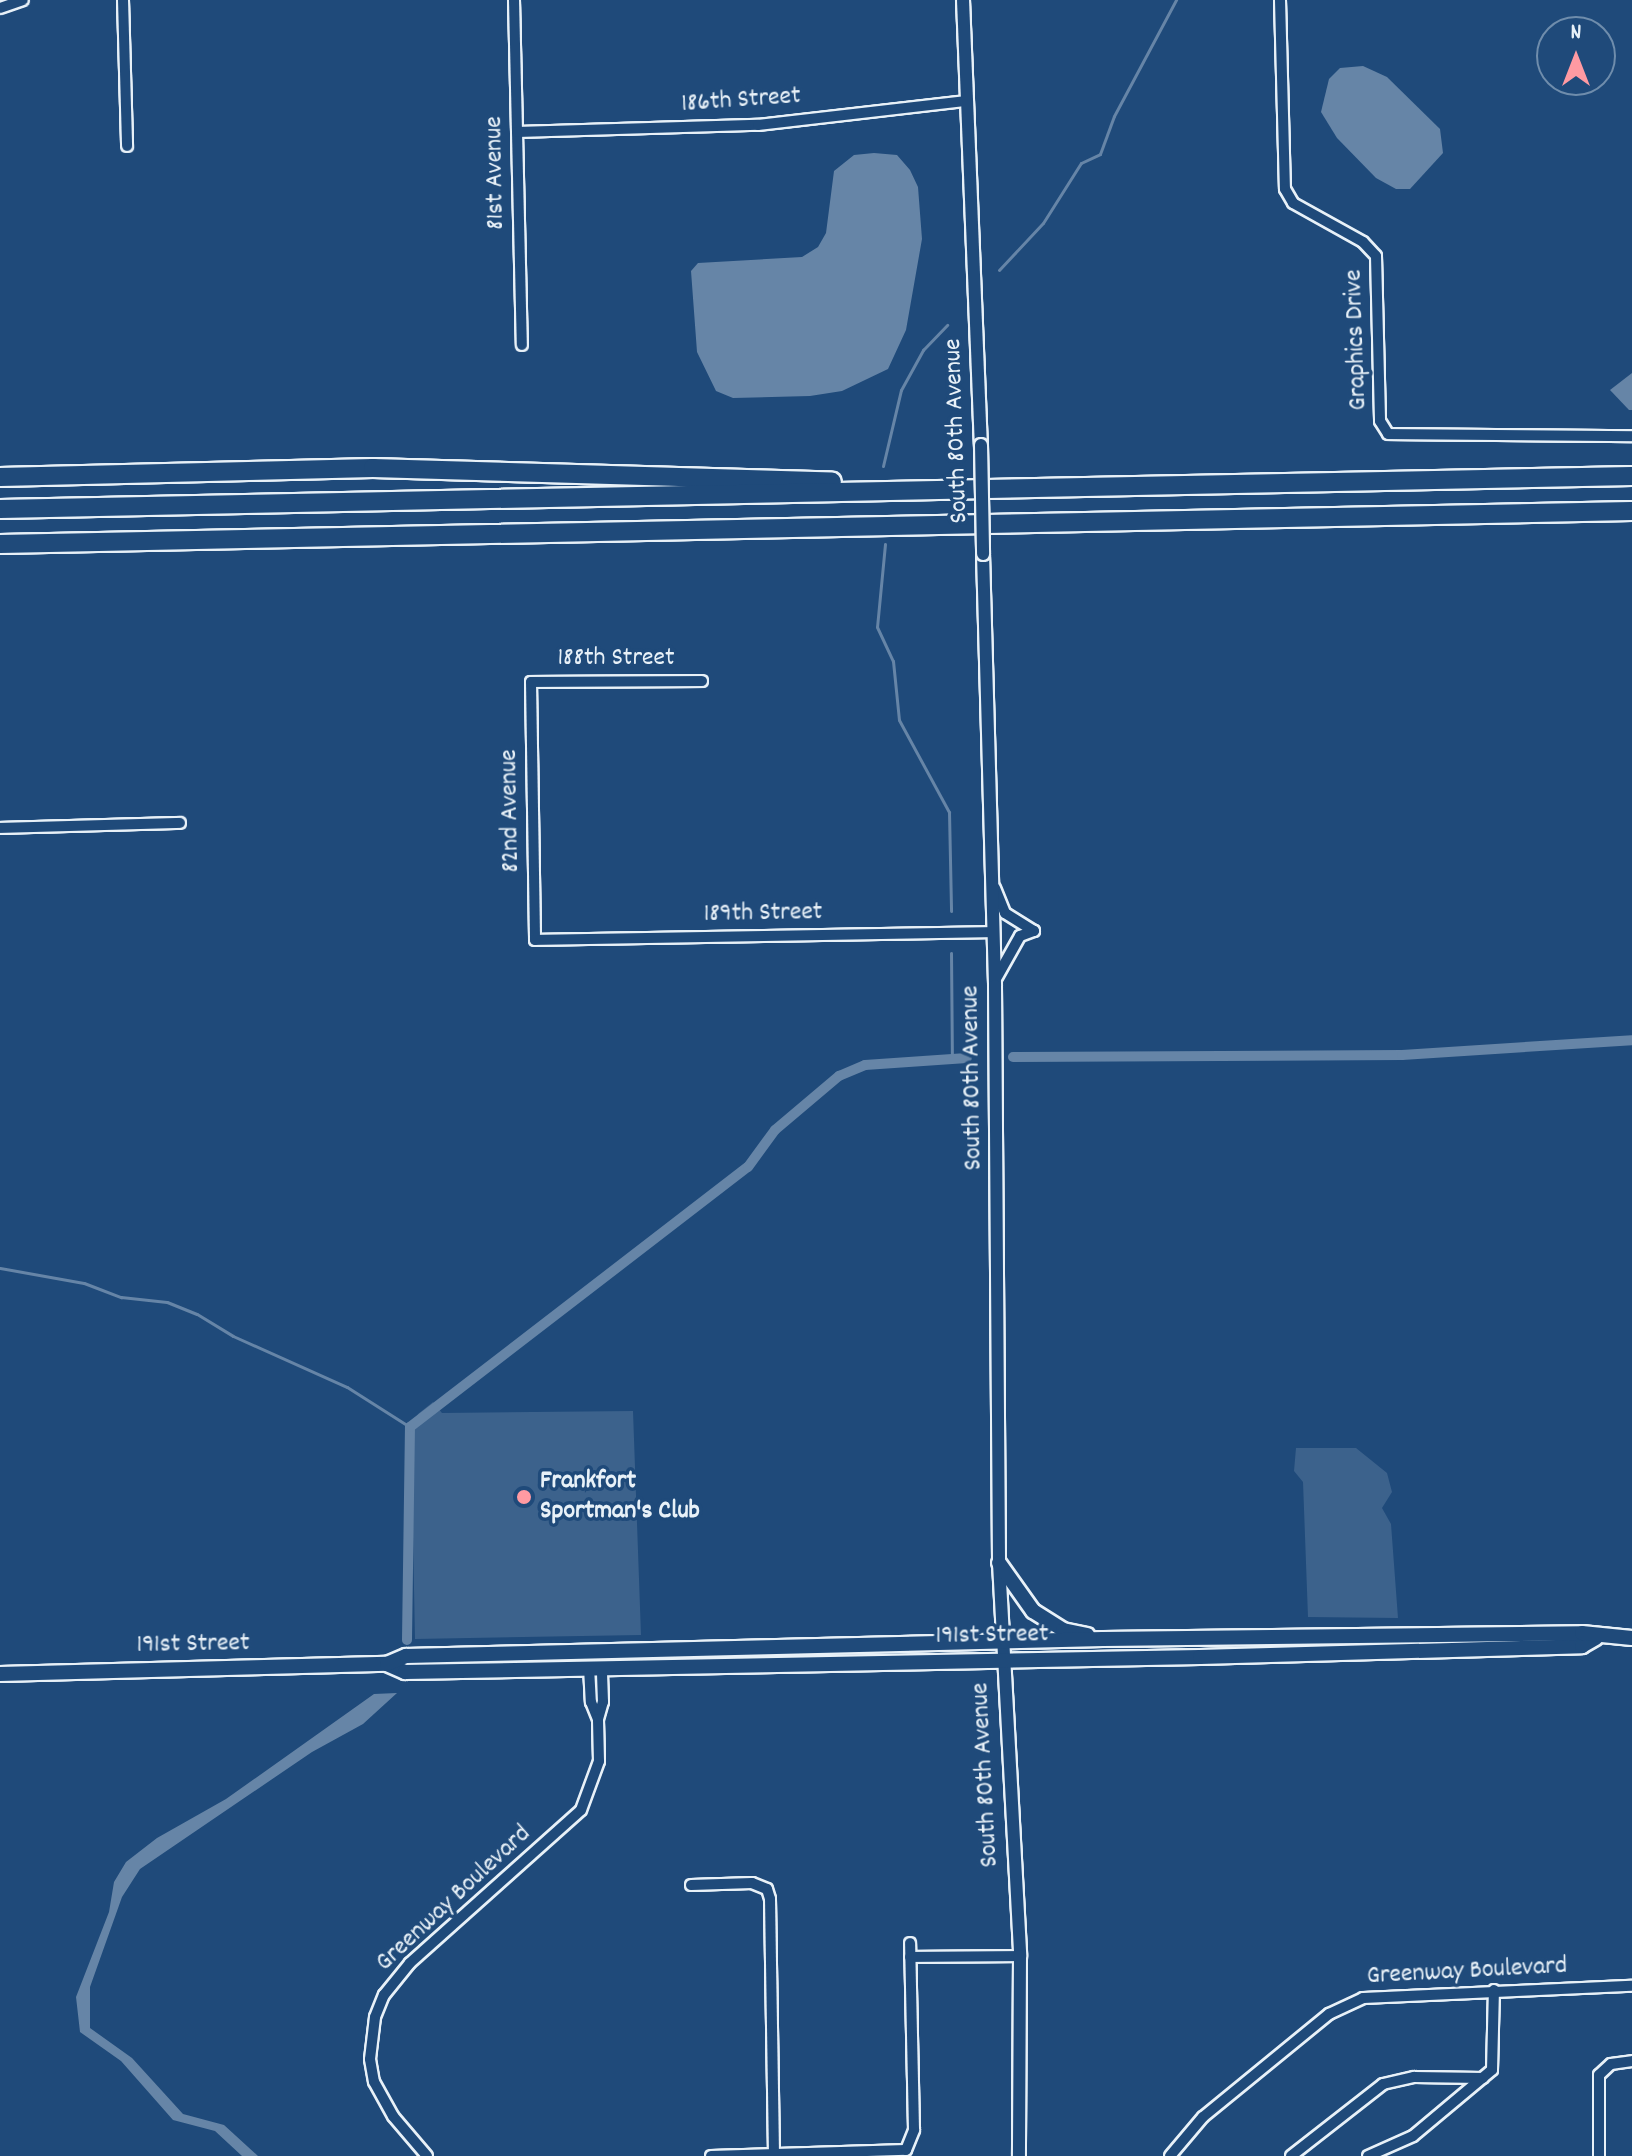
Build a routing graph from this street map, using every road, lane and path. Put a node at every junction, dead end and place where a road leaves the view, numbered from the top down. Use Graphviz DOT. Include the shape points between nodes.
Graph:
graph roads {
  1 [pos="23,0"];
  2 [pos="123,0"];
  3 [pos="514,0"];
  4 [pos="963,0"];
  5 [pos="1280,0"];
  6 [pos="0,8"];
  7 [pos="967,101"];
  8 [pos="517,132"];
  9 [pos="127,146"];
  10 [pos="522,345"];
  11 [pos="1632,436"];
  12 [pos="1632,476"];
  13 [pos="0,477"];
  14 [pos="931,492"];
  15 [pos="0,509"];
  16 [pos="1632,511"];
  17 [pos="0,544"];
  18 [pos="702,681"];
  19 [pos="531,682"];
  20 [pos="180,823"];
  21 [pos="0,828"];
  22 [pos="992,876"];
  23 [pos="993,932"];
  24 [pos="535,940"];
  25 [pos="995,986"];
  26 [pos="999,1563"];
  27 [pos="1596,1638"];
  28 [pos="1632,1638"];
  29 [pos="1103,1639"];
  30 [pos="1001,1642"];
  31 [pos="1002,1661"];
  32 [pos="387,1664"];
  33 [pos="596,1667"];
  34 [pos="0,1674"];
  35 [pos="691,1885"];
  36 [pos="910,1943"];
  37 [pos="1020,1956"];
  38 [pos="910,1957"];
  39 [pos="1632,1986"];
  40 [pos="1494,1990"];
  41 [pos="1632,2061"];
  42 [pos="1483,2078"];
  43 [pos="774,2155"];
  44 [pos="427,2156"];
  45 [pos="711,2156"];
  46 [pos="1019,2156"];
  47 [pos="1170,2156"];
  48 [pos="1291,2156"];
  49 [pos="1368,2156"];
  50 [pos="1599,2156"];
  1 -- 6 [label="street"];
  2 -- 9 [label="street"];
  3 -- 8 [label="street, 81st Avenue"];
  4 -- 7 [label="street, South 80th Avenue"];
  5 -- 11 [label="street, Graphics Drive" via="1285,189 1293,203 1363,242 1376,256 1383,428 1401,438"];
  7 -- 8 [label="street, 186th Street" via="758,125"];
  7 -- 22 [label="street, South 80th Avenue, bridge"];
  8 -- 10 [label="street, 81st Avenue"];
  12 -- 14 [label="highway"];
  13 -- 14 [label="highway" via="373,468 831,482"];
  14 -- 15 [label="highway"];
  16 -- 17 [label="highway"];
  18 -- 19 [label="street, 188th Street"];
  19 -- 24 [label="street, 82nd Avenue"];
  20 -- 21 [label="street"];
  22 -- 23 [label="street, South 80th Avenue"];
  22 -- 25 [label="street" via="1005,913 1034,931 1020,936 1001,962"];
  23 -- 24 [label="street, 189th Street"];
  23 -- 25 [label="street, South 80th Avenue"];
  25 -- 26 [label="street, South 80th Avenue"];
  26 -- 29 [label="main road" via="1047,1622"];
  26 -- 30 [label="street, South 80th Avenue"];
  27 -- 28 [label="main road, 191st Street"];
  27 -- 29 [label="main road, 191st Street" via="1566,1633"];
  27 -- 31 [label="main road, 191st Street" via="1582,1646"];
  29 -- 30 [label="main road, 191st Street"];
  30 -- 31 [label="street, South 80th Avenue"];
  30 -- 32 [label="main road, 191st Street" via="406,1656"];
  31 -- 33 [label="main road, 191st Street"];
  31 -- 37 [label="street, South 80th Avenue"];
  32 -- 33 [label="main road, 191st Street" via="405,1672"];
  32 -- 34 [label="main road, 191st Street"];
  33 -- 44 [label="street, Greenway Boulevard" via="591,1702 598,1719 599,1761 581,1810 410,1963 384,1995 375,2017 370,2059 374,2082 393,2116"];
  35 -- 43 [label="street" via="752,1883 767,1889"];
  36 -- 38 [label="street"];
  37 -- 38 [label="street"];
  37 -- 46 [label="street, South 80th Avenue"];
  38 -- 43 [label="street" via="912,2143 896,2151"];
  39 -- 40 [label="street, Greenway Boulevard"];
  40 -- 42 [label="street" via="1495,2063"];
  40 -- 47 [label="street, Greenway Boulevard" via="1381,1994 1348,2004 1203,2117"];
  41 -- 50 [label="street" via="1611,2064 1599,2075"];
  42 -- 48 [label="street" via="1414,2077 1383,2084"];
  42 -- 49 [label="street" via="1413,2136"];
  43 -- 45 [label="street"];
}
